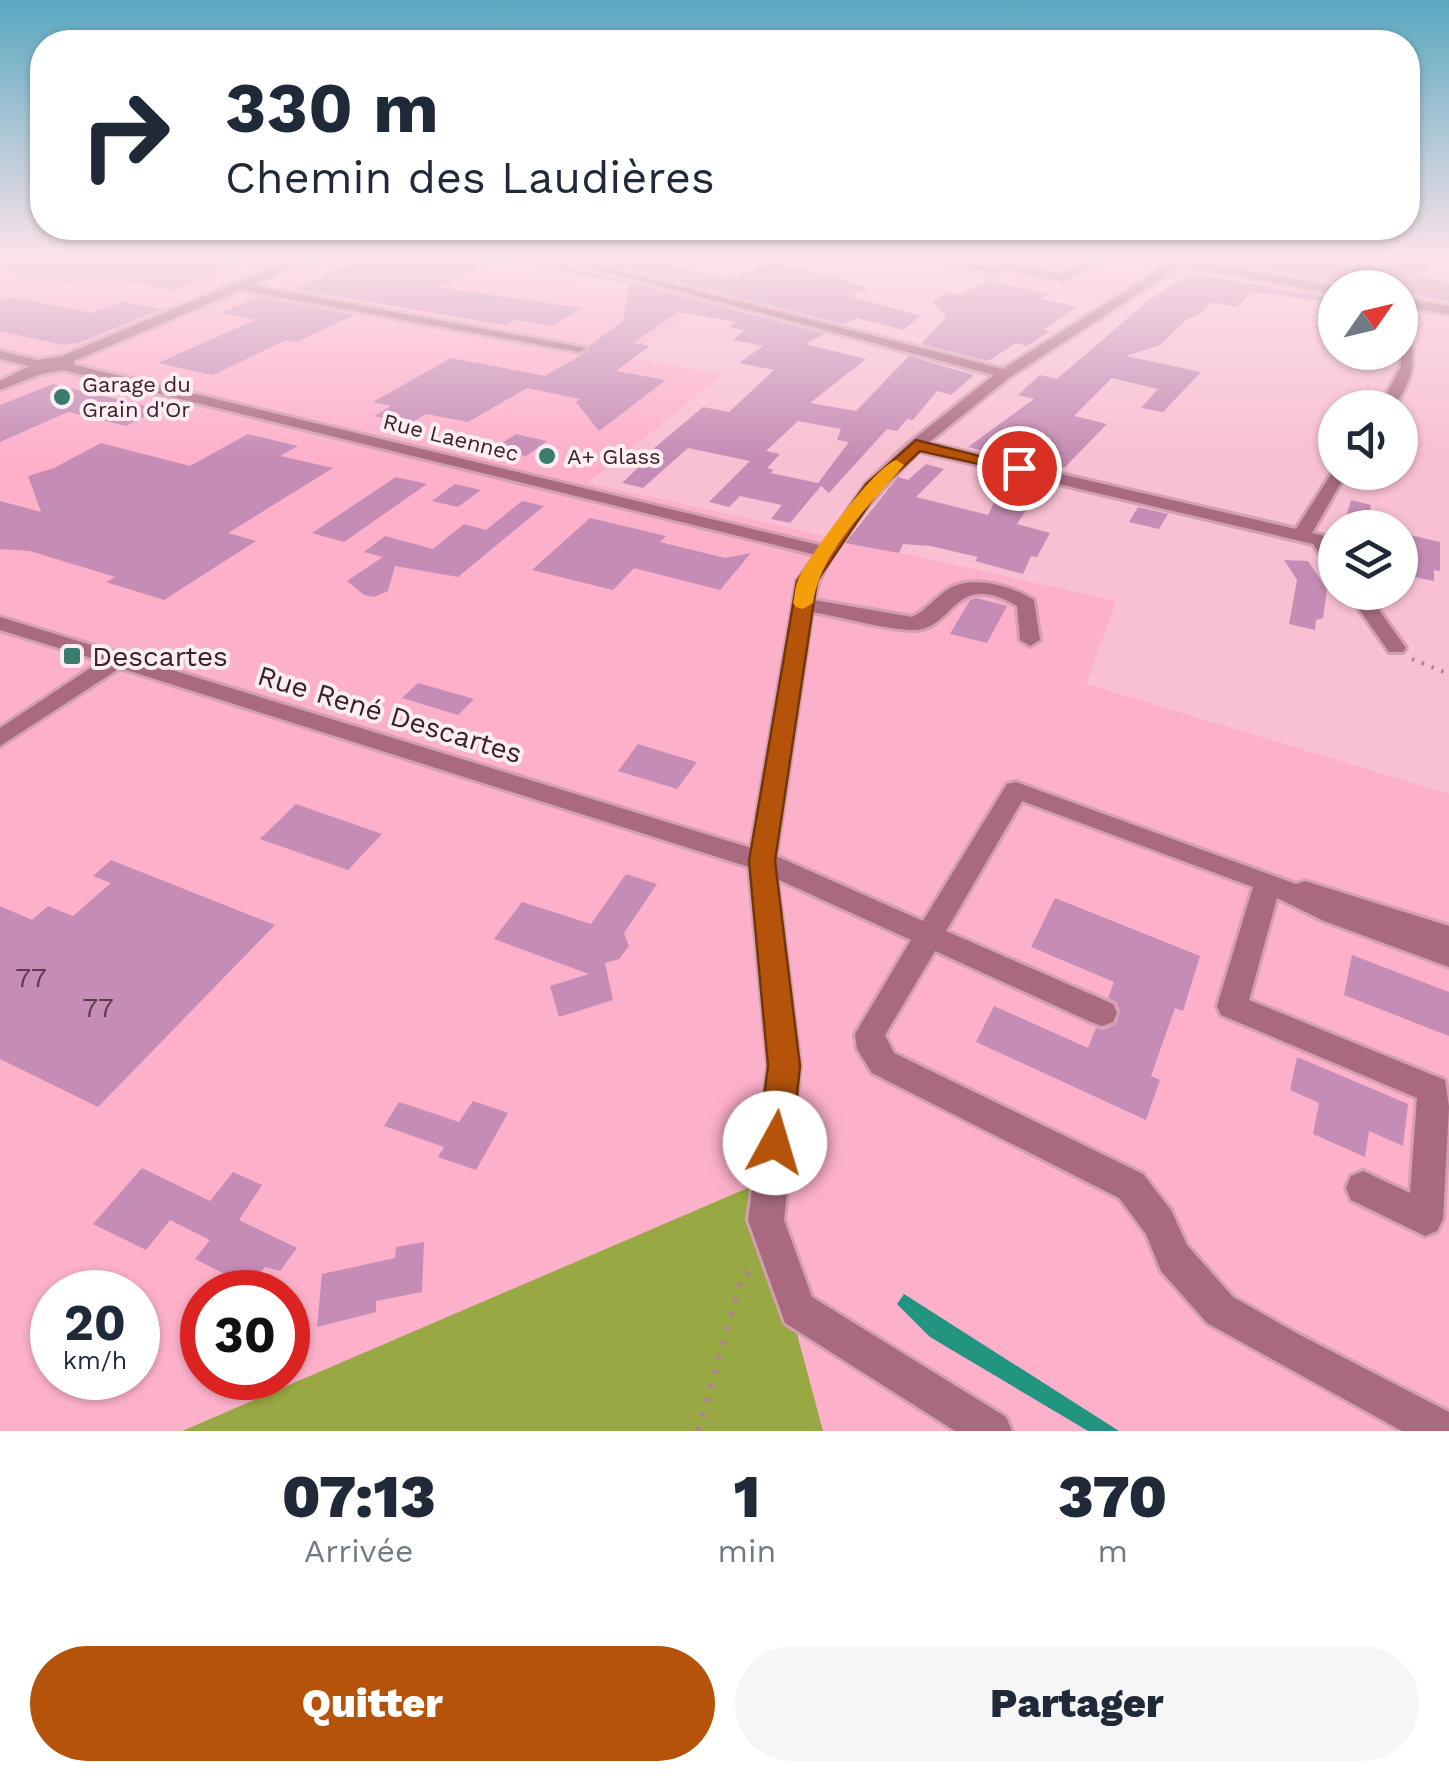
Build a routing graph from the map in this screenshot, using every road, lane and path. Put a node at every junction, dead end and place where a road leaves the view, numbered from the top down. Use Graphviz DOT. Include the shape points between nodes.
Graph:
graph roads {
  1 [pos="154,325"];
  2 [pos="451,325"];
  3 [pos="815,325"];
  4 [pos="1081,325"];
  5 [pos="580,348"];
  6 [pos="0,355"];
  7 [pos="66,363"];
  8 [pos="38,367"];
  9 [pos="1005,374"];
  10 [pos="0,386"];
  11 [pos="916,445"];
  12 [pos="1328,490"];
  13 [pos="1301,536"];
  14 [pos="1318,540"];
  15 [pos="826,552"];
  16 [pos="803,604"];
  17 [pos="1369,610"];
  18 [pos="0,623"];
  19 [pos="1030,640"];
  20 [pos="1396,648"];
  21 [pos="116,660"];
  22 [pos="1449,674"];
  23 [pos="0,739"];
  24 [pos="762,861"];
  25 [pos="1268,882"];
  26 [pos="928,936"];
  27 [pos="1449,937"];
  28 [pos="1449,956"];
  29 [pos="1102,1014"];
  30 [pos="1363,1188"];
  31 [pos="780,1257"];
  32 [pos="698,1431"];
  33 [pos="992,1431"];
  34 [pos="1444,1431"];
  1 -- 7 [label="street"];
  2 -- 5 [label="street"];
  3 -- 9 [label="street"];
  4 -- 9 [label="street"];
  6 -- 8 [label="street"];
  7 -- 8 [label="street"];
  7 -- 15 [label="street, Rue Laennec"];
  8 -- 10 [label="street"];
  9 -- 11 [label="street"];
  11 -- 13 [label="street"];
  11 -- 15 [label="street" via="872,488"];
  12 -- 13 [label="street"];
  13 -- 14 [label="street"];
  15 -- 16 [label="street" via="807,581"];
  16 -- 19 [label="street" via="915,624 930,618 954,591 974,586 1027,604"];
  16 -- 24 [label="street"];
  17 -- 20 [label="street"];
  18 -- 21 [label="street, Rue René Descartes"];
  20 -- 22 [label="path"];
  21 -- 23 [label="street"];
  21 -- 24 [label="street, Rue René Descartes"];
  24 -- 26 [label="street, Rue René Descartes"];
  24 -- 31 [label="street" via="784,1066 766,1220"];
  25 -- 26 [label="street" via="1007,787"];
  25 -- 27 [label="street" via="1338,898"];
  25 -- 28 [label="street"];
  25 -- 30 [label="street" via="1232,1006 1434,1090 1425,1219"];
  26 -- 29 [label="street, Rue René Descartes"];
  26 -- 34 [label="street" via="870,1034 883,1063 1131,1186 1159,1222 1174,1258 1220,1310"];
  31 -- 32 [label="path" via="742,1276"];
  31 -- 33 [label="street" via="798,1310"];
}
